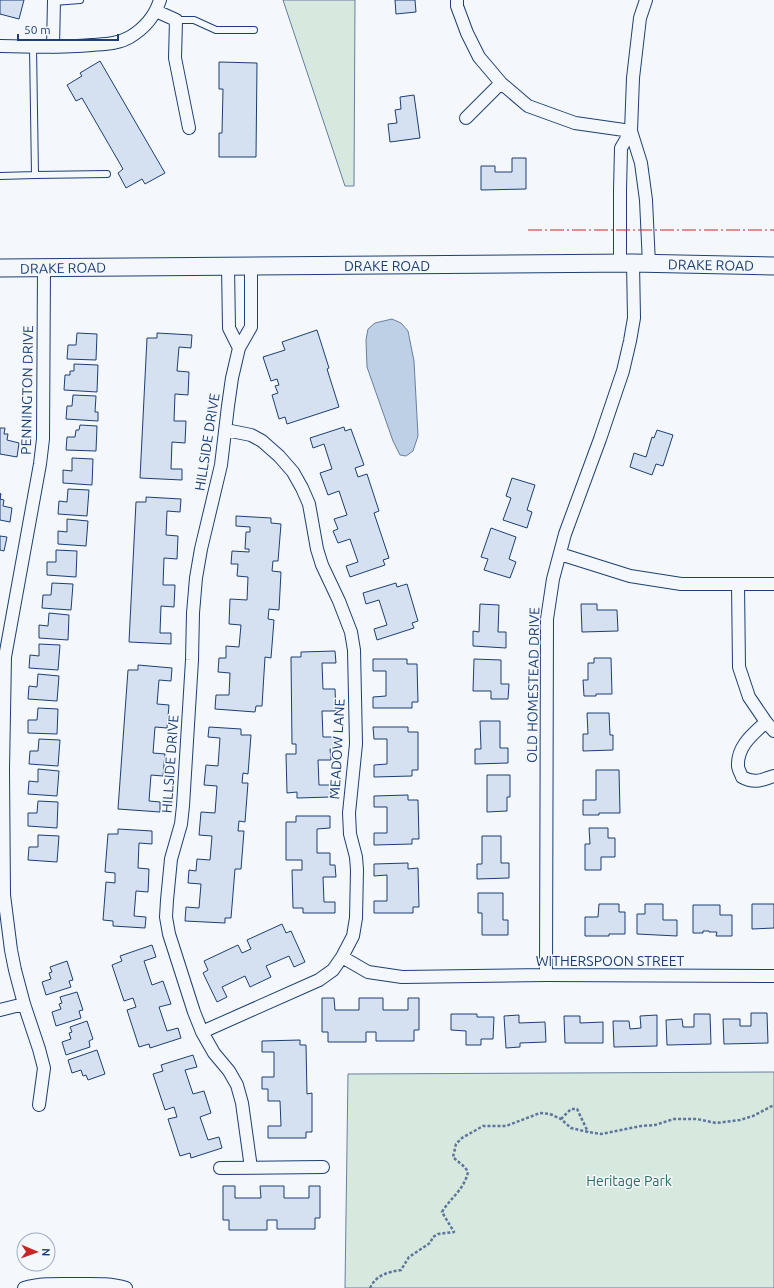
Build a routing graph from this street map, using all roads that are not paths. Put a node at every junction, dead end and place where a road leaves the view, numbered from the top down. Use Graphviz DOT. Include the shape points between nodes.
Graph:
graph roads {
  1 [pos="80,0"];
  2 [pos="457,0"];
  3 [pos="646,0"];
  4 [pos="54,1"];
  5 [pos="158,5"];
  6 [pos="176,20"];
  7 [pos="254,30"];
  8 [pos="0,46"];
  9 [pos="33,47"];
  10 [pos="52,47"];
  11 [pos="501,83"];
  12 [pos="466,118"];
  13 [pos="189,128"];
  14 [pos="631,131"];
  15 [pos="107,174"];
  16 [pos="35,175"];
  17 [pos="0,176"];
  18 [pos="634,264"];
  19 [pos="228,266"];
  20 [pos="251,266"];
  21 [pos="774,266"];
  22 [pos="0,268"];
  23 [pos="44,268"];
  24 [pos="240,348"];
  25 [pos="226,430"];
  26 [pos="560,554"];
  27 [pos="738,584"];
  28 [pos="774,584"];
  29 [pos="770,727"];
  30 [pos="774,776"];
  31 [pos="342,957"];
  32 [pos="546,975"];
  33 [pos="774,976"];
  34 [pos="24,1004"];
  35 [pos="0,1010"];
  36 [pos="202,1032"];
  37 [pos="39,1105"];
  38 [pos="323,1167"];
  39 [pos="220,1168"];
  40 [pos="251,1168"];
  41 [pos="24,1288"];
  42 [pos="126,1288"];
  1 -- 4 [label="lane"];
  2 -- 11 [label="street" via="467,33 480,57"];
  3 -- 14 [label="street, OLD HOMESTEAD DRIVE" via="640,18 633,78"];
  4 -- 10 [label="street"];
  5 -- 6 [label="street"];
  5 -- 10 [label="street" via="147,24 130,37 113,43"];
  6 -- 7 [label="lane" via="194,20 216,30"];
  6 -- 13 [label="street" via="175,58"];
  8 -- 9 [label="street"];
  9 -- 10 [label="street"];
  9 -- 16 [label="lane"];
  11 -- 12 [label="street"];
  11 -- 14 [label="street" via="528,106 575,123"];
  14 -- 18 [label="street, OLD HOMESTEAD DRIVE" via="641,163 646,200"];
  14 -- 18 [label="street, OLD HOMESTEAD DRIVE" via="622,148 620,190"];
  15 -- 16 [label="lane"];
  16 -- 17 [label="lane"];
  18 -- 20 [label="street, DRAKE ROAD"];
  18 -- 21 [label="street, DRAKE ROAD"];
  18 -- 26 [label="street, OLD HOMESTEAD DRIVE" via="634,318 623,371"];
  19 -- 20 [label="street, DRAKE ROAD"];
  19 -- 23 [label="street, DRAKE ROAD"];
  19 -- 24 [label="street" via="229,328"];
  20 -- 24 [label="street, HILLSIDE DRIVE" via="251,327"];
  22 -- 23 [label="street, DRAKE ROAD"];
  23 -- 34 [label="street, PENNINGTON DRIVE" via="43,439 5,656 4,896 10,950"];
  24 -- 25 [label="street, HILLSIDE DRIVE" via="228,406"];
  25 -- 31 [label="street, MEADOW LANE" via="250,435 262,441 280,456 293,472 309,504 322,565 351,632 356,744 349,813 357,870 356,918 353,936"];
  25 -- 36 [label="street, HILLSIDE DRIVE" via="221,465 196,578 183,806 181,824 171,859 166,918"];
  26 -- 27 [label="street" via="630,576 681,584"];
  26 -- 32 [label="street, OLD HOMESTEAD DRIVE" via="547,619"];
  27 -- 28 [label="street"];
  27 -- 29 [label="street" via="739,667 749,697"];
  29 -- 30 [label="street" via="747,739 738,766 742,777 750,781"];
  31 -- 32 [label="street, WITHERSPOON STREET" via="368,972 402,977"];
  31 -- 36 [label="street, MEADOW LANE" via="333,970 319,980"];
  32 -- 33 [label="street, WITHERSPOON STREET"];
  34 -- 35 [label="street"];
  34 -- 37 [label="street, PENNINGTON DRIVE" via="44,1068"];
  36 -- 40 [label="street, HILLSIDE DRIVE" via="237,1085"];
  38 -- 40 [label="street"];
  39 -- 40 [label="street"];
  41 -- 42 [label="street" via="45,1284 104,1284"];
}
